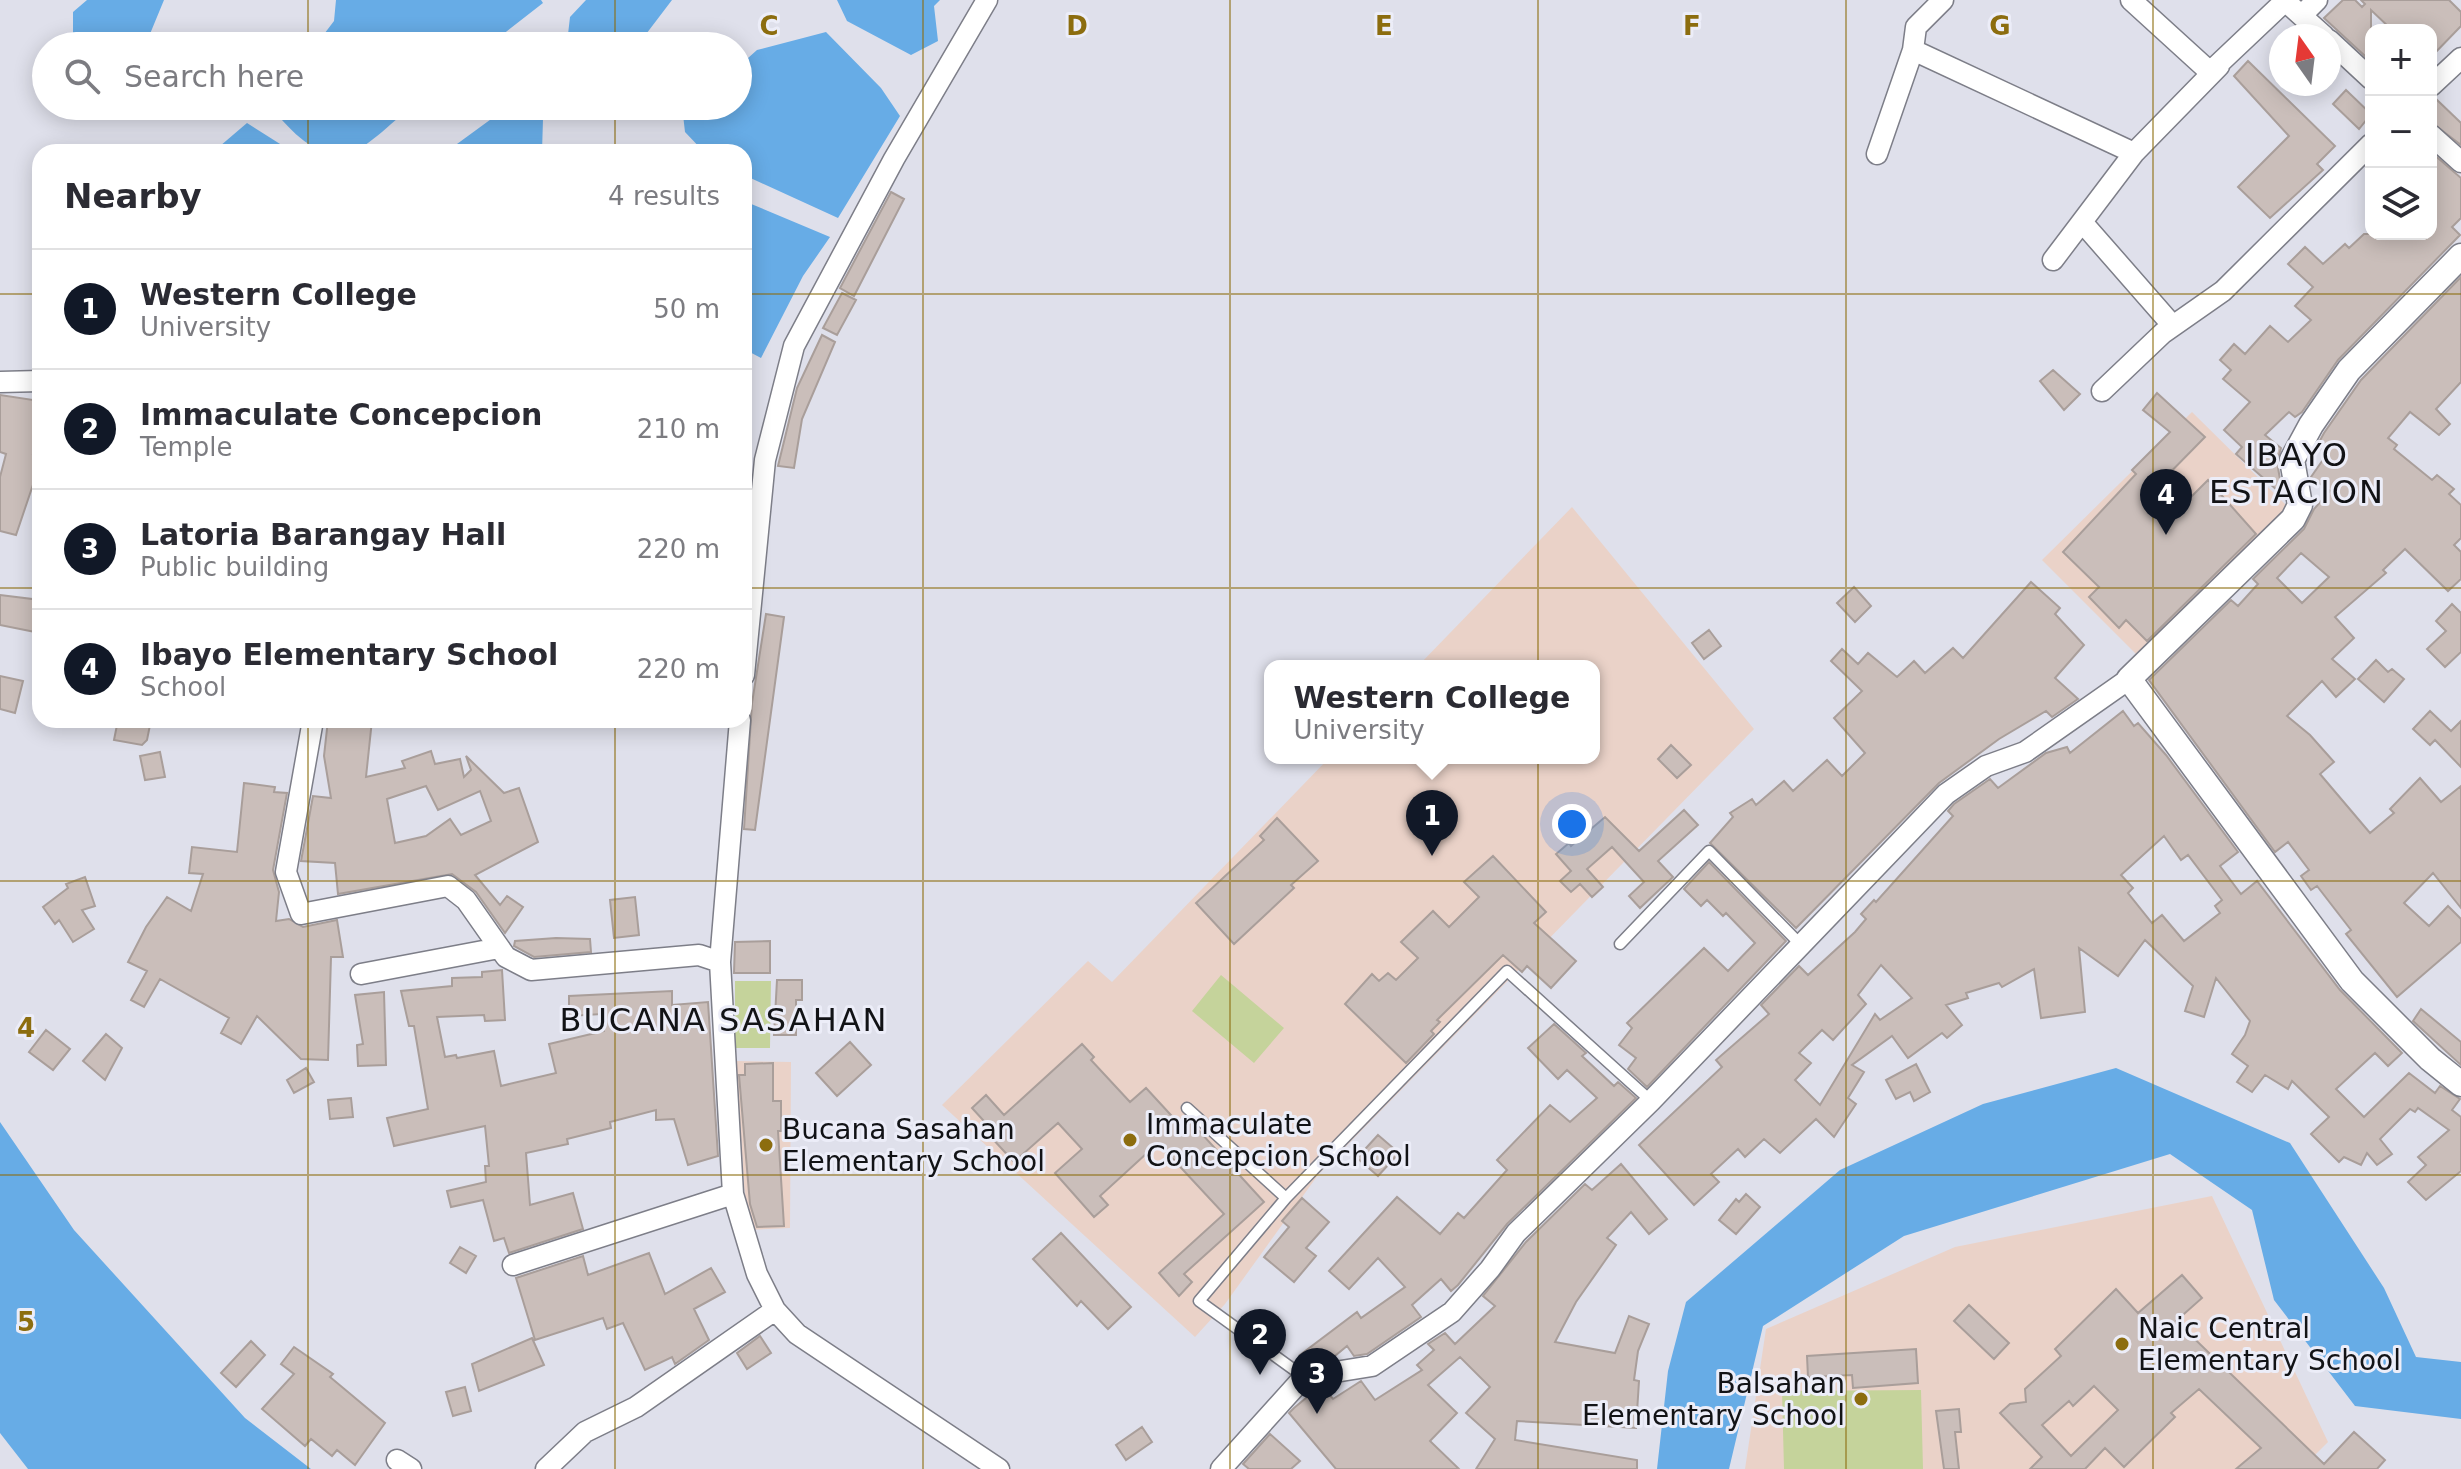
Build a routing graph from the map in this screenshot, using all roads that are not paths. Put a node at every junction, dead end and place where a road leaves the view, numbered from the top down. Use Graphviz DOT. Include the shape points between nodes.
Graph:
graph roads {
  1 [pos="987,0"];
  2 [pos="1943,0"];
  3 [pos="2131,0"];
  4 [pos="2284,0"];
  5 [pos="2317,0"];
  6 [pos="2302,15"];
  7 [pos="2311,24"];
  8 [pos="1913,50"];
  9 [pos="2341,51"];
  10 [pos="2461,58"];
  11 [pos="2219,66"];
  12 [pos="2365,73"];
  13 [pos="2437,80"];
  14 [pos="2437,140"];
  15 [pos="2365,150"];
  16 [pos="2134,153"];
  17 [pos="1877,154"];
  18 [pos="2461,162"];
  19 [pos="2082,222"];
  20 [pos="2461,256"];
  21 [pos="2053,260"];
  22 [pos="2173,326"];
  23 [pos="32,381"];
  24 [pos="0,382"];
  25 [pos="2102,391"];
  26 [pos="752,593"];
  27 [pos="2129,679"];
  28 [pos="312,728"];
  29 [pos="739,728"];
  30 [pos="1620,944"];
  31 [pos="1802,946"];
  32 [pos="499,948"];
  33 [pos="720,962"];
  34 [pos="361,974"];
  35 [pos="2461,1084"];
  36 [pos="1651,1101"];
  37 [pos="1187,1108"];
  38 [pos="733,1194"];
  39 [pos="1286,1198"];
  40 [pos="513,1265"];
  41 [pos="775,1310"];
  42 [pos="1304,1377"];
  43 [pos="546,1469"];
  44 [pos="999,1469"];
  45 [pos="1221,1469"];
  1 -- 26 [label="street" via="794,346 765,460"];
  2 -- 8 [label="street" via="1916,27"];
  3 -- 11 [label="street" via="2210,72"];
  4 -- 6 [label="street"];
  4 -- 11 [label="street"];
  5 -- 6 [label="street"];
  6 -- 7 [label="street"];
  8 -- 16 [label="street"];
  8 -- 17 [label="street"];
  9 -- 12 [label="street"];
  10 -- 13 [label="street"];
  11 -- 16 [label="street"];
  14 -- 18 [label="street"];
  15 -- 22 [label="street" via="2223,291"];
  16 -- 19 [label="street"];
  19 -- 21 [label="street"];
  19 -- 22 [label="street"];
  20 -- 27 [label="street" via="2349,370 2311,425 2292,460 2300,505 2293,519"];
  22 -- 25 [label="street"];
  23 -- 24 [label="street"];
  27 -- 31 [label="street" via="2025,752 1986,766 1946,794"];
  27 -- 35 [label="street" via="2352,981"];
  28 -- 32 [label="street" via="286,872 301,914 448,886 466,900"];
  29 -- 33 [label="street"];
  30 -- 31 [label="lane" via="1709,851"];
  31 -- 36 [label="street"];
  32 -- 33 [label="street" via="531,970 699,955"];
  32 -- 34 [label="street"];
  33 -- 38 [label="street"];
  36 -- 39 [label="lane" via="1507,971"];
  36 -- 42 [label="street" via="1516,1233 1452,1312 1372,1366"];
  37 -- 39 [label="lane"];
  38 -- 40 [label="street"];
  38 -- 41 [label="street" via="757,1274"];
  39 -- 42 [label="lane" via="1199,1301"];
  41 -- 43 [label="street" via="636,1407 585,1432"];
  41 -- 44 [label="street" via="797,1334"];
  42 -- 45 [label="street"];
}
